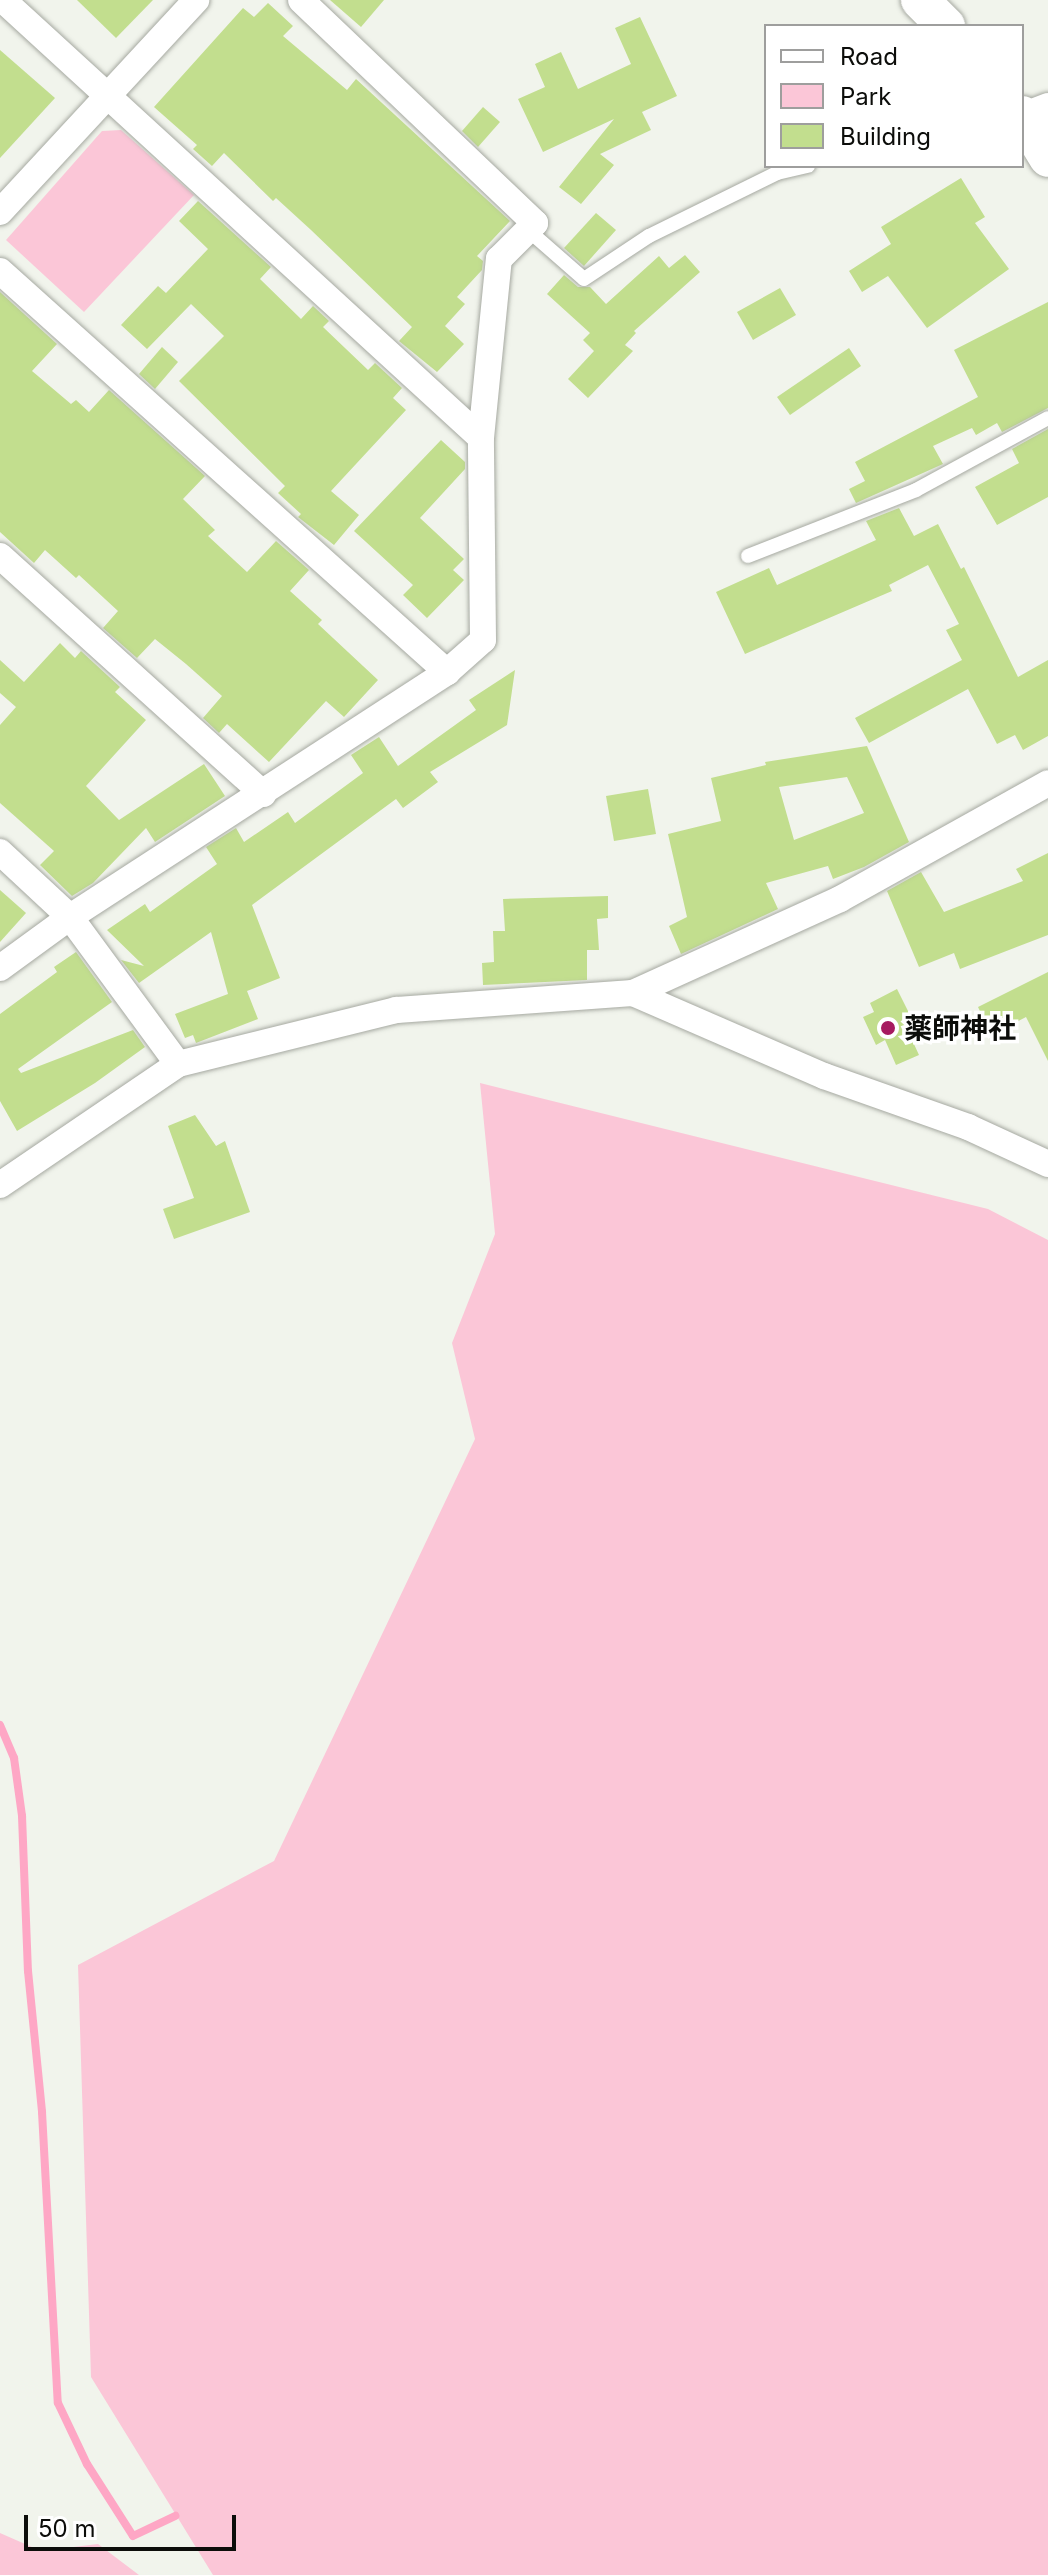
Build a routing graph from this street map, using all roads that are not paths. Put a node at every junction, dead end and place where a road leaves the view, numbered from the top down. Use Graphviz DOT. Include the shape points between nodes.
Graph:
graph roads {
  1 [pos="3,0"];
  2 [pos="196,0"];
  3 [pos="301,0"];
  4 [pos="920,0"];
  5 [pos="944,24"];
  6 [pos="108,94"];
  7 [pos="1032,115"];
  8 [pos="1048,158"];
  9 [pos="799,168"];
  10 [pos="0,212"];
  11 [pos="528,230"];
  12 [pos="0,271"];
  13 [pos="1048,418"];
  14 [pos="481,438"];
  15 [pos="0,556"];
  16 [pos="748,556"];
  17 [pos="447,672"];
  18 [pos="1048,783"];
  19 [pos="263,794"];
  20 [pos="0,852"];
  21 [pos="70,917"];
  22 [pos="0,968"];
  23 [pos="633,993"];
  24 [pos="178,1064"];
  25 [pos="1048,1164"];
  26 [pos="0,1185"];
  1 -- 6 [label="street"];
  2 -- 6 [label="street"];
  3 -- 11 [label="street" via="535,223"];
  4 -- 5 [label="main road"];
  6 -- 10 [label="street"];
  6 -- 14 [label="street"];
  7 -- 8 [label="main road"];
  9 -- 11 [label="lane" via="777,173 649,236 584,279"];
  11 -- 14 [label="street" via="499,259"];
  12 -- 17 [label="street"];
  13 -- 16 [label="lane" via="916,490"];
  14 -- 17 [label="street" via="483,640"];
  15 -- 19 [label="street"];
  17 -- 19 [label="street"];
  18 -- 23 [label="street" via="840,899"];
  19 -- 21 [label="street"];
  20 -- 21 [label="street"];
  21 -- 22 [label="street"];
  21 -- 24 [label="street"];
  23 -- 24 [label="street" via="396,1010"];
  23 -- 25 [label="street"];
  24 -- 26 [label="street"];
}
